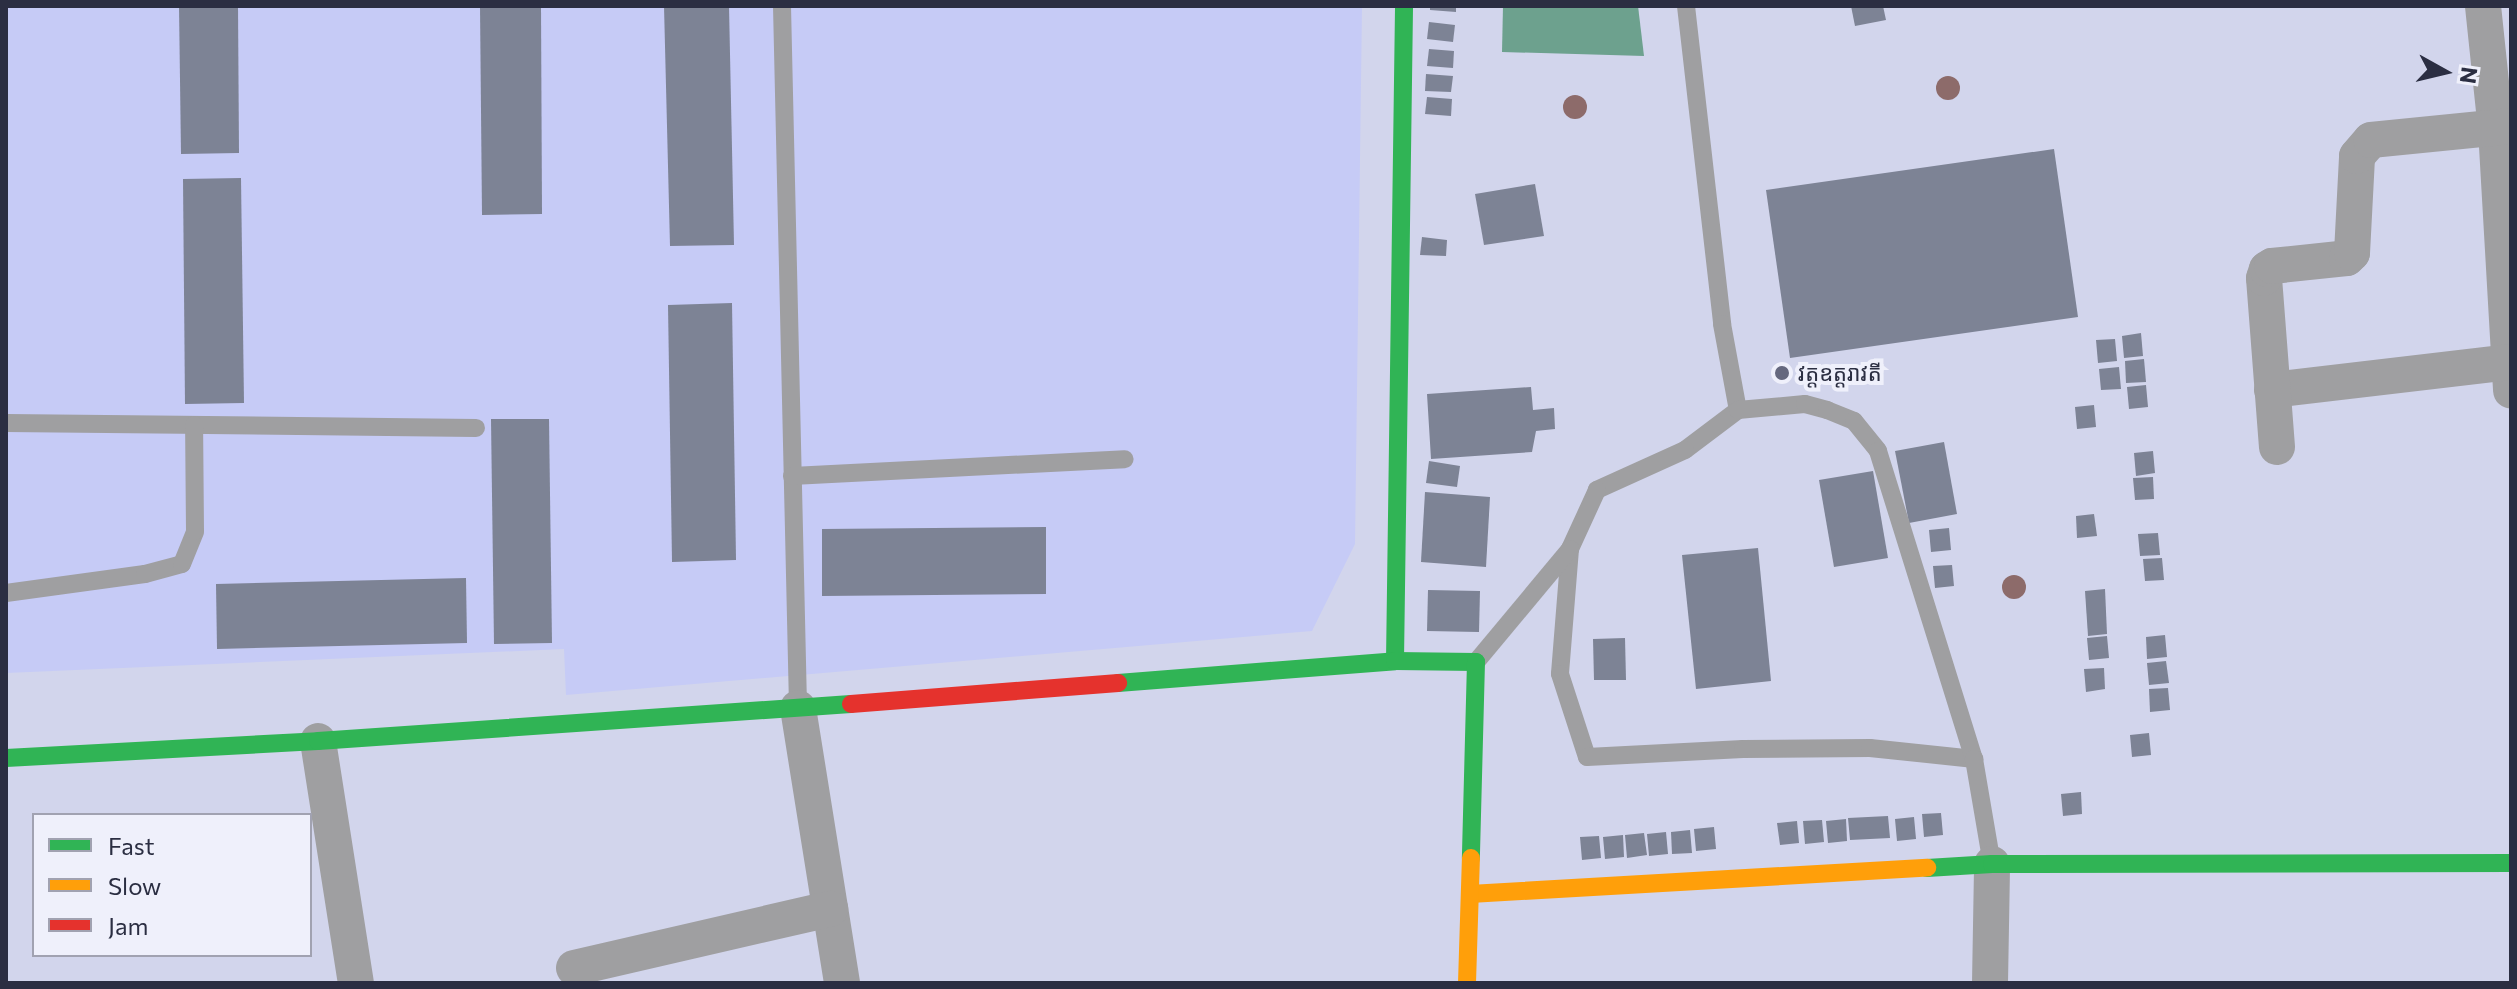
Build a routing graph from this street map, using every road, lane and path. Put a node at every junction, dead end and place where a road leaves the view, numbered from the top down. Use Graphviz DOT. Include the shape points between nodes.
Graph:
graph roads {
  1 [pos="782,6"];
  2 [pos="1404,6"];
  3 [pos="1686,6"];
  4 [pos="2483,6"];
  5 [pos="2504,128"];
  6 [pos="2510,372"];
  7 [pos="2272,390"];
  8 [pos="1738,410"];
  9 [pos="6,423"];
  10 [pos="194,425"];
  11 [pos="476,428"];
  12 [pos="2277,447"];
  13 [pos="1125,459"];
  14 [pos="792,476"];
  15 [pos="1570,549"];
  16 [pos="6,593"];
  17 [pos="1395,661"];
  18 [pos="1476,662"];
  19 [pos="798,708"];
  20 [pos="318,741"];
  21 [pos="6,758"];
  22 [pos="1974,759"];
  23 [pos="2511,863"];
  24 [pos="1992,864"];
  25 [pos="1470,894"];
  26 [pos="830,909"];
  27 [pos="574,968"];
  28 [pos="356,983"];
  29 [pos="842,983"];
  30 [pos="1467,983"];
  31 [pos="1990,983"];
  1 -- 14 [label="lane"];
  2 -- 17 [label="street"];
  3 -- 8 [label="lane" via="1722,324"];
  4 -- 5 [label="street"];
  5 -- 6 [label="street"];
  5 -- 7 [label="street" via="2371,140 2362,148 2357,156 2352,253 2267,269"];
  6 -- 7 [label="street"];
  7 -- 12 [label="street"];
  8 -- 15 [label="lane" via="1685,450 1597,490"];
  8 -- 22 [label="lane" via="1805,404 1827,410 1854,421 1878,451"];
  9 -- 10 [label="lane"];
  10 -- 11 [label="lane"];
  10 -- 16 [label="lane" via="195,531 182,564"];
  13 -- 14 [label="lane"];
  14 -- 19 [label="lane"];
  15 -- 18 [label="lane"];
  15 -- 22 [label="lane" via="1560,674 1587,757 1870,748"];
  17 -- 18 [label="street"];
  17 -- 19 [label="street"];
  18 -- 25 [label="street"];
  19 -- 20 [label="street"];
  19 -- 26 [label="street"];
  20 -- 21 [label="street"];
  20 -- 28 [label="street"];
  22 -- 24 [label="lane"];
  23 -- 24 [label="street"];
  24 -- 25 [label="street"];
  24 -- 31 [label="street"];
  25 -- 30 [label="street"];
  26 -- 27 [label="street"];
  26 -- 29 [label="street"];
}
